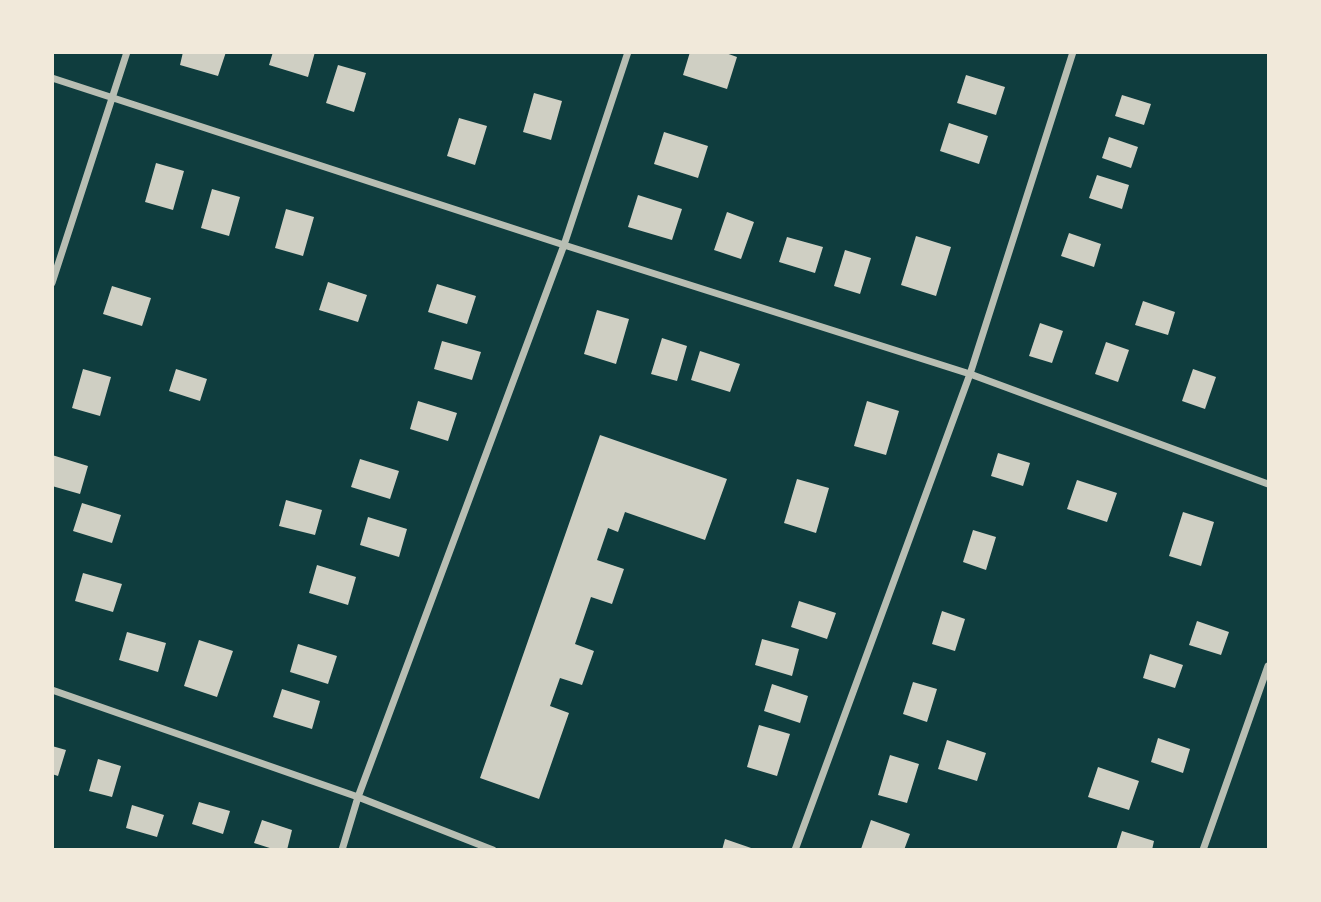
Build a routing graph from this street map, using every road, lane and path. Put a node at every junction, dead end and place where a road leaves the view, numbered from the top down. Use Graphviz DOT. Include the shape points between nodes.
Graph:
graph roads {
  1 [pos="127,52"];
  2 [pos="628,52"];
  3 [pos="1073,52"];
  4 [pos="52,78"];
  5 [pos="113,99"];
  6 [pos="564,244"];
  7 [pos="52,283"];
  8 [pos="970,373"];
  9 [pos="1269,484"];
  10 [pos="1269,666"];
  11 [pos="52,690"];
  12 [pos="358,797"];
  13 [pos="342,849"];
  14 [pos="493,849"];
  15 [pos="795,849"];
  16 [pos="1203,849"];
  1 -- 5 [label="street"];
  2 -- 6 [label="street"];
  3 -- 8 [label="street"];
  4 -- 5 [label="street"];
  5 -- 6 [label="street"];
  5 -- 7 [label="street"];
  6 -- 8 [label="street"];
  6 -- 12 [label="street"];
  8 -- 9 [label="street"];
  8 -- 15 [label="street"];
  10 -- 16 [label="street"];
  11 -- 12 [label="street"];
  12 -- 13 [label="street"];
  12 -- 14 [label="street"];
}
